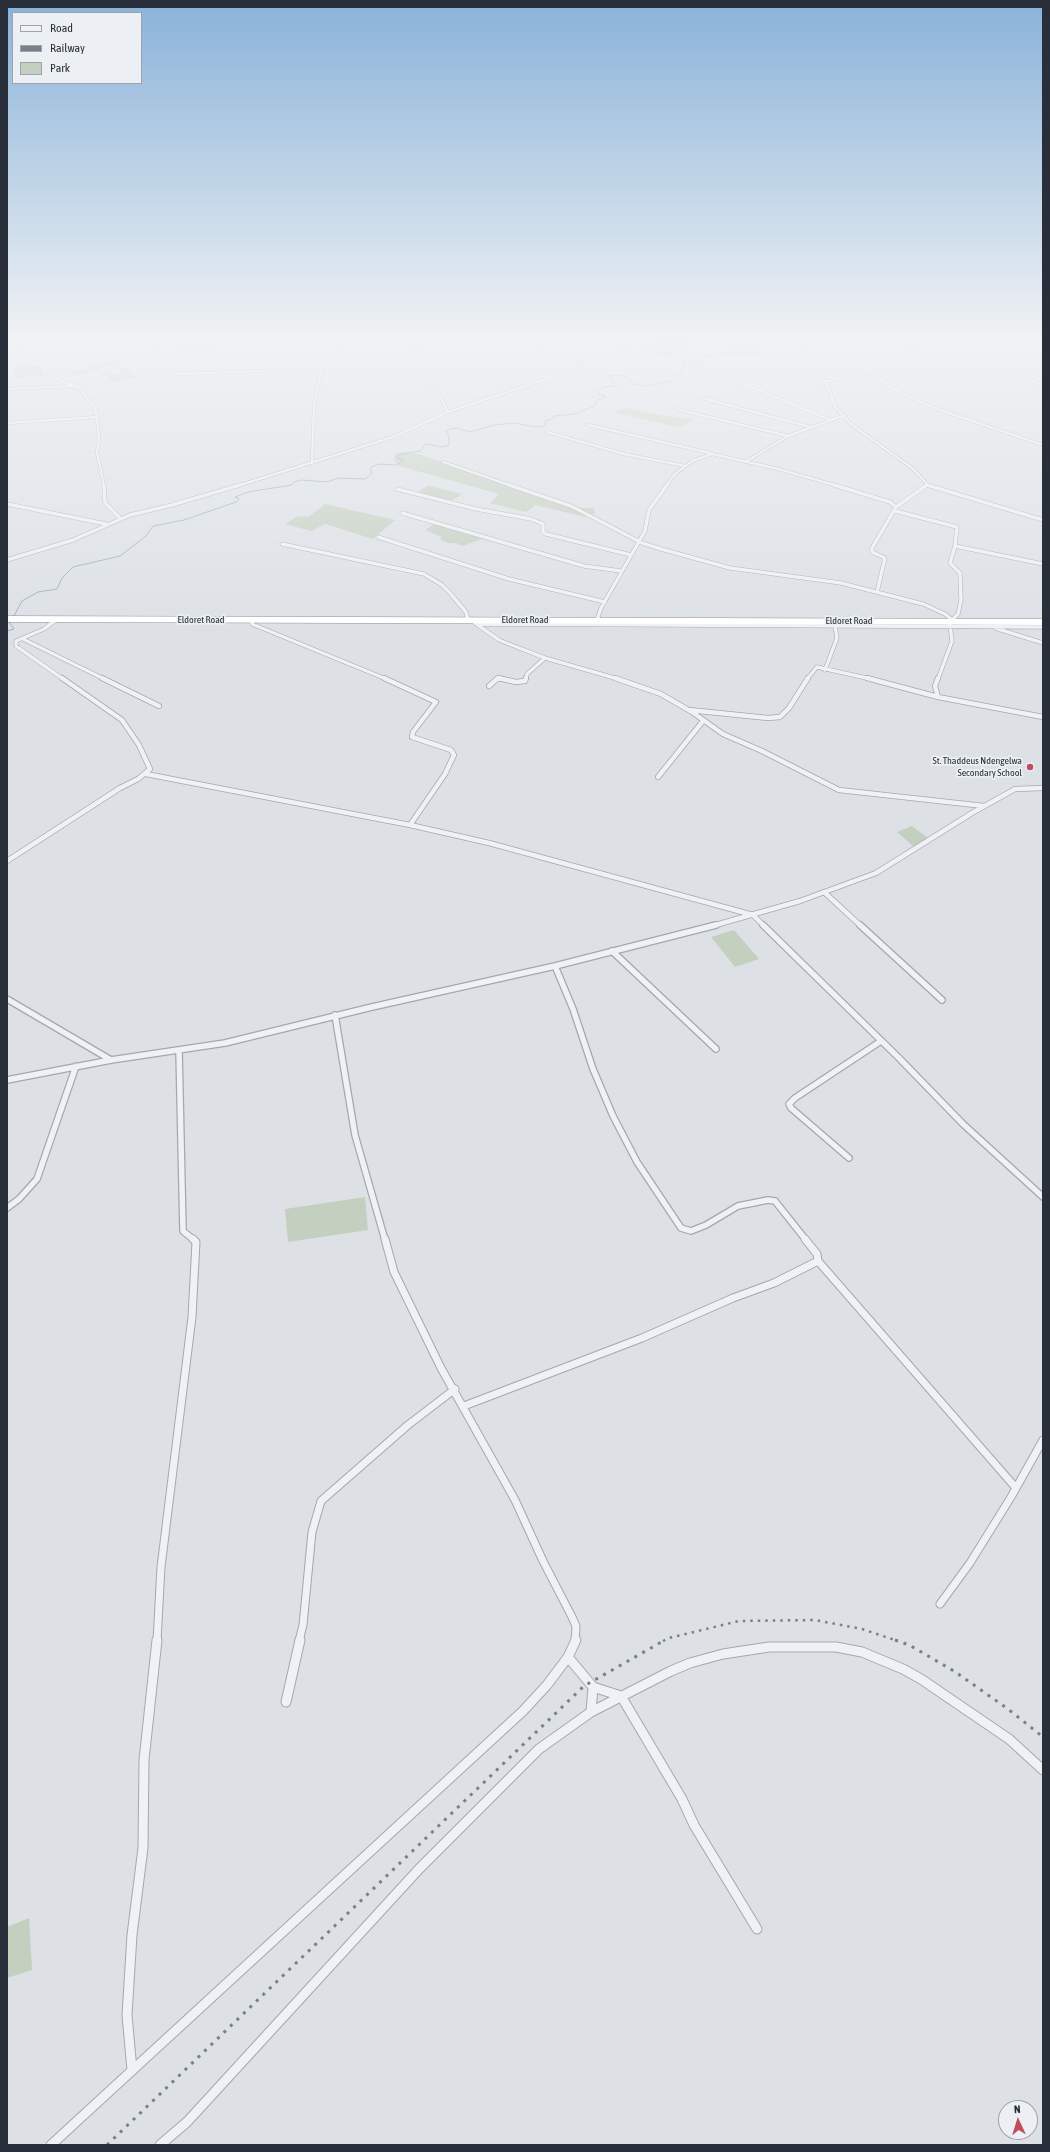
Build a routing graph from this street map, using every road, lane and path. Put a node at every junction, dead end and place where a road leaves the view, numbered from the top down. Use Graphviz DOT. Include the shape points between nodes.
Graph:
graph roads {
  1 [pos="99,434"];
  2 [pos="313,434"];
  3 [pos="399,434"];
  4 [pos="555,434"];
  5 [pos="628,434"];
  6 [pos="781,434"];
  7 [pos="792,434"];
  8 [pos="865,434"];
  9 [pos="1015,434"];
  10 [pos="788,436"];
  11 [pos="1043,445"];
  12 [pos="712,454"];
  13 [pos="747,461"];
  14 [pos="443,462"];
  15 [pos="312,463"];
  16 [pos="685,466"];
  17 [pos="927,485"];
  18 [pos="397,489"];
  19 [pos="7,504"];
  20 [pos="895,509"];
  21 [pos="402,513"];
  22 [pos="121,519"];
  23 [pos="1043,520"];
  24 [pos="106,524"];
  25 [pos="378,537"];
  26 [pos="640,541"];
  27 [pos="282,544"];
  28 [pos="955,546"];
  29 [pos="631,555"];
  30 [pos="7,560"];
  31 [pos="1043,564"];
  32 [pos="621,571"];
  33 [pos="877,592"];
  34 [pos="605,602"];
  35 [pos="7,619"];
  36 [pos="57,619"];
  37 [pos="252,620"];
  38 [pos="597,620"];
  39 [pos="472,621"];
  40 [pos="952,622"];
  41 [pos="1043,622"];
  42 [pos="835,626"];
  43 [pos="991,627"];
  44 [pos="1043,627"];
  45 [pos="23,639"];
  46 [pos="1043,643"];
  47 [pos="545,658"];
  48 [pos="825,670"];
  49 [pos="489,686"];
  50 [pos="938,697"];
  51 [pos="159,706"];
  52 [pos="687,710"];
  53 [pos="1043,717"];
  54 [pos="703,721"];
  55 [pos="146,774"];
  56 [pos="658,777"];
  57 [pos="1043,788"];
  58 [pos="984,806"];
  59 [pos="410,825"];
  60 [pos="7,861"];
  61 [pos="824,892"];
  62 [pos="753,915"];
  63 [pos="612,951"];
  64 [pos="555,966"];
  65 [pos="7,999"];
  66 [pos="942,1000"];
  67 [pos="335,1015"];
  68 [pos="881,1041"];
  69 [pos="716,1049"];
  70 [pos="179,1050"];
  71 [pos="111,1060"];
  72 [pos="76,1066"];
  73 [pos="7,1080"];
  74 [pos="849,1158"];
  75 [pos="1043,1197"];
  76 [pos="7,1208"];
  77 [pos="818,1260"];
  78 [pos="455,1390"];
  79 [pos="464,1406"];
  80 [pos="1043,1440"];
  81 [pos="1016,1488"];
  82 [pos="940,1604"];
  83 [pos="568,1657"];
  84 [pos="593,1687"];
  85 [pos="621,1696"];
  86 [pos="286,1702"];
  87 [pos="591,1712"];
  88 [pos="1043,1770"];
  89 [pos="757,1929"];
  90 [pos="132,2070"];
  91 [pos="51,2145"];
  92 [pos="160,2145"];
  1 -- 22 [label="street" via="97,452 104,480 105,503"];
  2 -- 15 [label="street"];
  3 -- 15 [label="street"];
  4 -- 16 [label="street" via="624,454"];
  5 -- 12 [label="street"];
  6 -- 10 [label="street"];
  7 -- 10 [label="street"];
  8 -- 17 [label="street" via="912,468"];
  9 -- 11 [label="street"];
  10 -- 13 [label="street"];
  12 -- 13 [label="street"];
  12 -- 16 [label="street" via="697,458"];
  13 -- 20 [label="street" via="890,502"];
  14 -- 26 [label="street" via="571,506"];
  15 -- 22 [label="street"];
  16 -- 26 [label="street" via="670,479 653,503"];
  17 -- 20 [label="street"];
  17 -- 23 [label="street"];
  18 -- 29 [label="street" via="480,510 531,519 543,524 543,532 548,535"];
  19 -- 24 [label="street"];
  20 -- 28 [label="street" via="957,527"];
  20 -- 33 [label="street" via="871,550 884,558"];
  21 -- 32 [label="street" via="584,566"];
  22 -- 24 [label="street"];
  24 -- 30 [label="street" via="73,540"];
  25 -- 34 [label="street" via="509,579"];
  26 -- 29 [label="street"];
  26 -- 33 [label="street" via="720,566 828,580"];
  27 -- 39 [label="street" via="424,574 442,585"];
  28 -- 31 [label="street"];
  28 -- 40 [label="street" via="950,563 960,573 960,600 958,614"];
  29 -- 32 [label="street"];
  32 -- 34 [label="street" via="618,582"];
  33 -- 40 [label="street" via="923,604"];
  34 -- 38 [label="street"];
  35 -- 36 [label="highway, Eldoret Road"];
  36 -- 37 [label="highway, Eldoret Road"];
  36 -- 45 [label="street" via="44,629"];
  37 -- 39 [label="highway, Eldoret Road"];
  37 -- 59 [label="street" via="252,624 436,702 413,732 412,737 451,750 454,755 445,774"];
  38 -- 39 [label="highway, Eldoret Road"];
  38 -- 40 [label="highway, Eldoret Road"];
  39 -- 42 [label="street"];
  39 -- 47 [label="street" via="499,640"];
  40 -- 41 [label="highway, Eldoret Road"];
  40 -- 42 [label="street"];
  40 -- 43 [label="street"];
  40 -- 50 [label="street" via="950,653 936,682"];
  42 -- 48 [label="street" via="837,638"];
  43 -- 44 [label="street"];
  43 -- 46 [label="street"];
  45 -- 51 [label="street"];
  45 -- 55 [label="street" via="15,642 16,646 122,720 139,745 150,769"];
  47 -- 49 [label="street" via="527,674 525,681 498,678"];
  47 -- 52 [label="street" via="582,667 651,691"];
  48 -- 50 [label="street" via="889,683"];
  48 -- 52 [label="street" via="820,667 813,669 790,708 780,717"];
  50 -- 53 [label="street"];
  52 -- 54 [label="street"];
  54 -- 56 [label="street"];
  54 -- 58 [label="street" via="723,734 839,790"];
  55 -- 59 [label="street"];
  55 -- 60 [label="street"];
  57 -- 58 [label="street" via="1014,789"];
  58 -- 61 [label="street" via="887,868"];
  59 -- 62 [label="street" via="601,872"];
  61 -- 62 [label="street"];
  61 -- 66 [label="street"];
  62 -- 63 [label="street"];
  62 -- 68 [label="street"];
  63 -- 64 [label="street"];
  63 -- 69 [label="street"];
  64 -- 67 [label="street"];
  64 -- 77 [label="street" via="613,1116 637,1162 681,1228 692,1231 738,1206 775,1201"];
  65 -- 71 [label="street"];
  67 -- 70 [label="street" via="225,1043"];
  67 -- 78 [label="street" via="355,1135 394,1272 441,1368"];
  68 -- 74 [label="street" via="789,1104"];
  68 -- 75 [label="street" via="963,1124"];
  70 -- 71 [label="street"];
  70 -- 90 [label="street" via="183,1231 196,1242 192,1317 161,1567 158,1631 144,1760 143,1848 132,1935 127,2015"];
  71 -- 72 [label="street"];
  72 -- 73 [label="street"];
  72 -- 76 [label="street" via="37,1179"];
  77 -- 79 [label="street" via="774,1283 642,1338"];
  77 -- 81 [label="street"];
  78 -- 79 [label="street"];
  78 -- 86 [label="street" via="408,1425 321,1501 312,1532 304,1625"];
  79 -- 83 [label="street" via="515,1500 542,1561 572,1617 577,1632"];
  80 -- 81 [label="street"];
  81 -- 82 [label="street" via="970,1563"];
  83 -- 84 [label="street"];
  83 -- 90 [label="street" via="522,1710 342,1880"];
  84 -- 85 [label="street"];
  84 -- 87 [label="street"];
  85 -- 87 [label="street"];
  85 -- 88 [label="street" via="690,1664 723,1654 769,1647 836,1647 862,1652 903,1668 1009,1739"];
  85 -- 89 [label="street"];
  87 -- 92 [label="street" via="539,1749 496,1790 419,1869 187,2122"];
  90 -- 91 [label="street"];
}
